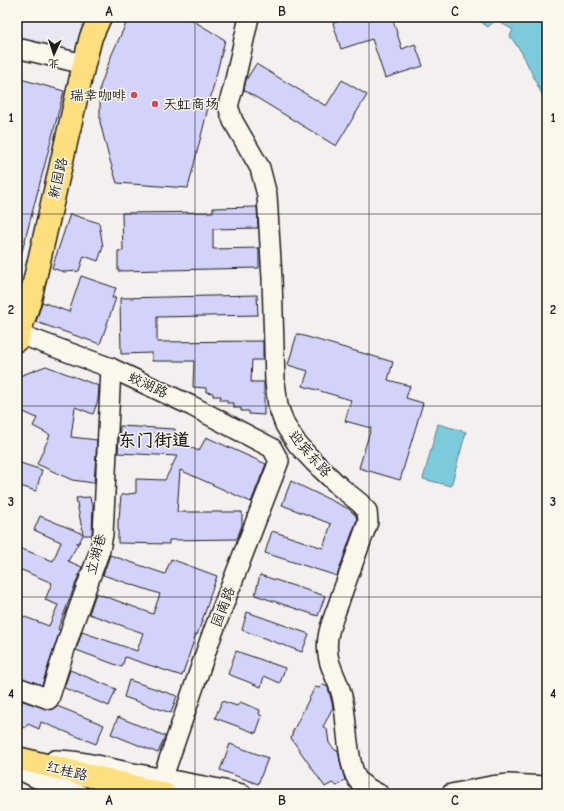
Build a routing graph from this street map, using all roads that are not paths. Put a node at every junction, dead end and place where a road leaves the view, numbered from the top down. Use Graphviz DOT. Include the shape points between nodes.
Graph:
graph roads {
  1 [pos="100,17"];
  2 [pos="249,17"];
  3 [pos="17,48"];
  4 [pos="84,64"];
  5 [pos="18,337"];
  6 [pos="111,368"];
  7 [pos="272,448"];
  8 [pos="17,687"];
  9 [pos="19,764"];
  10 [pos="166,768"];
  11 [pos="129,785"];
  12 [pos="547,786"];
  13 [pos="79,794"];
  14 [pos="164,794"];
  15 [pos="242,794"];
  16 [pos="379,794"];
  17 [pos="451,794"];
  1 -- 4 [label="main road, 新园路"];
  2 -- 16 [label="street, 迎宾东路" via="228,106 233,121 260,168 267,195 278,406 285,425 298,445 368,511 368,522 330,628 327,654 343,699 353,769 357,779"];
  3 -- 4 [label="street"];
  4 -- 5 [label="main road, 新园路" via="30,300"];
  5 -- 6 [label="street, 蛟湖路"];
  6 -- 7 [label="street, 蛟湖路" via="192,406"];
  6 -- 8 [label="street, 立湖巷" via="103,534 100,550 49,699"];
  7 -- 10 [label="street, 园南路" via="279,460 210,640"];
  9 -- 11 [label="main road, 红桂路"];
  9 -- 13 [label="street" via="55,787"];
  11 -- 14 [label="main road, 红桂路"];
  11 -- 15 [label="street" via="178,780"];
  12 -- 17 [label="street" via="509,784"];
}
